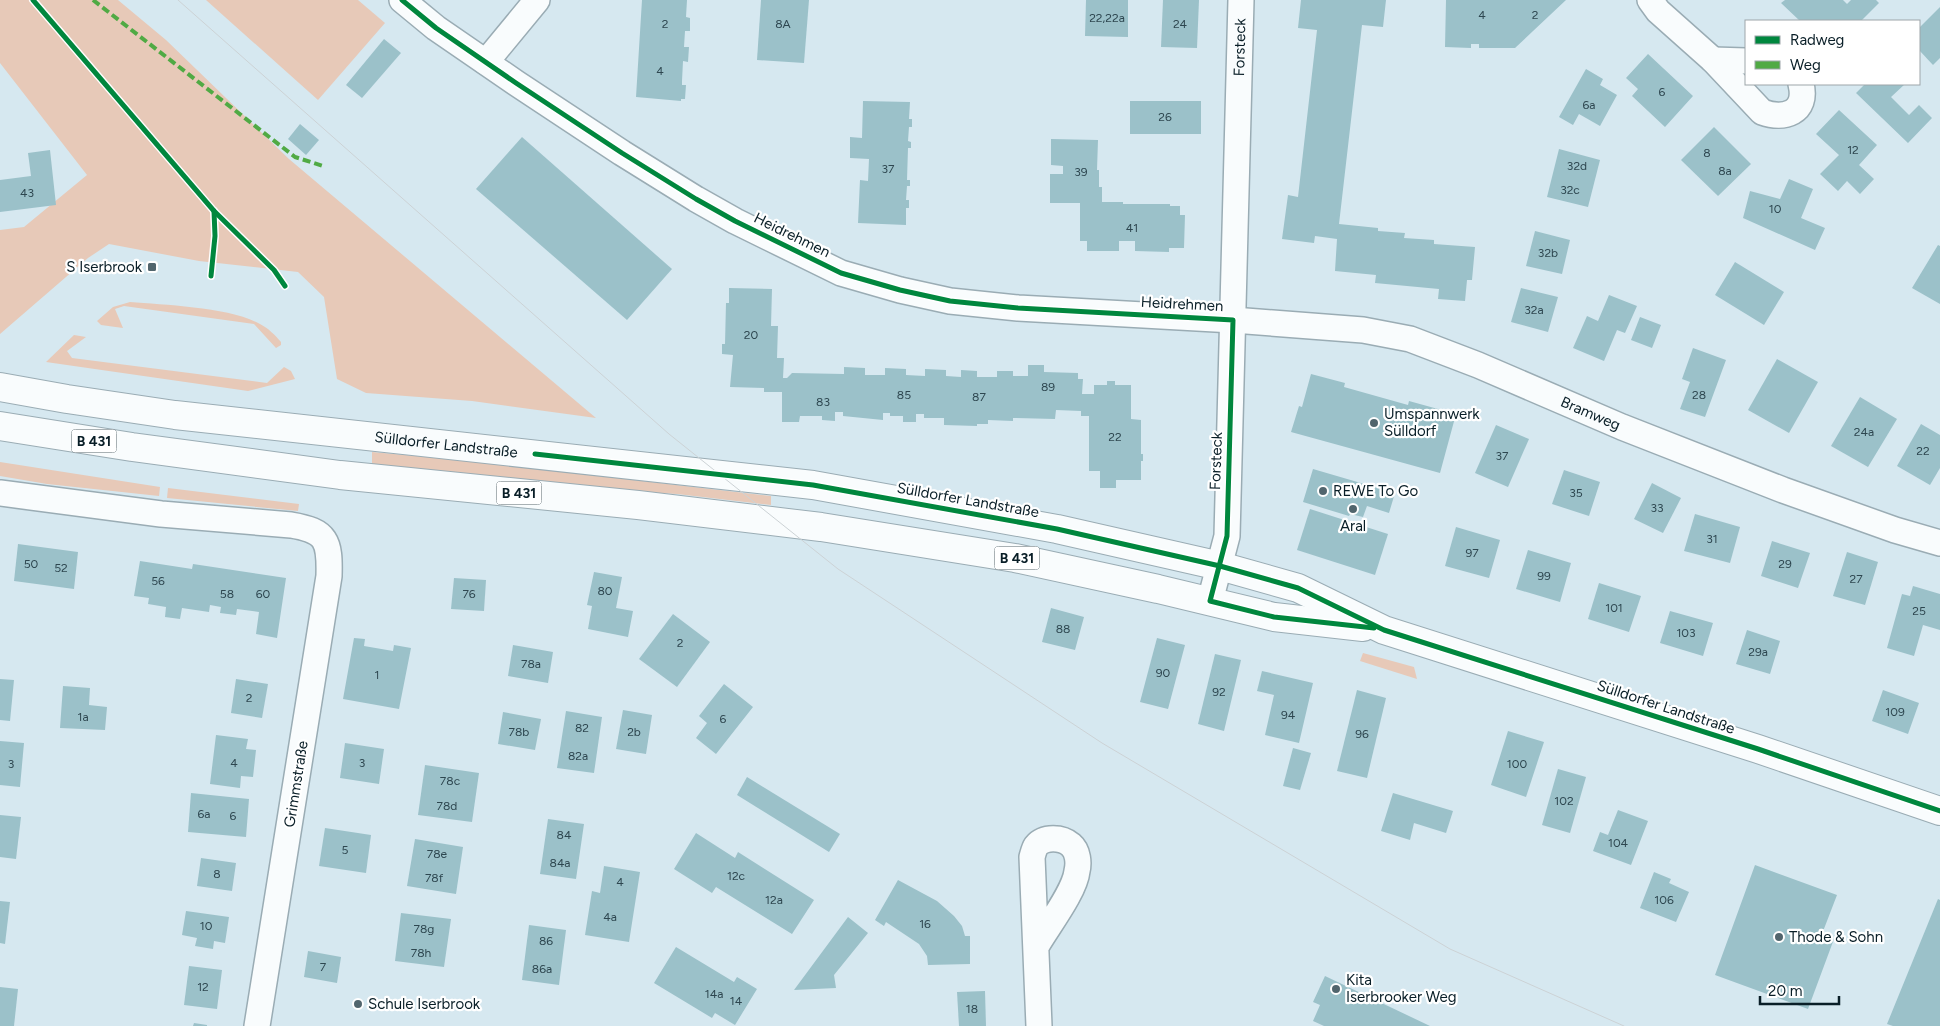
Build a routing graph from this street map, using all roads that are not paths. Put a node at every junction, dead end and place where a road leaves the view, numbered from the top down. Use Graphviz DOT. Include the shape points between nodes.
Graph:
graph roads {
  1 [pos="402,0"];
  2 [pos="537,0"];
  3 [pos="1241,0"];
  4 [pos="1650,0"];
  5 [pos="1713,60"];
  6 [pos="1745,61"];
  7 [pos="486,62"];
  8 [pos="1800,85"];
  9 [pos="1233,320"];
  10 [pos="0,387"];
  11 [pos="0,426"];
  12 [pos="0,492"];
  13 [pos="1940,543"];
  14 [pos="1220,566"];
  15 [pos="1210,601"];
  16 [pos="1384,630"];
  17 [pos="1940,811"];
  18 [pos="1036,945"];
  19 [pos="256,1026"];
  20 [pos="1039,1026"];
  1 -- 7 [label="street, Heidrehmen"];
  2 -- 7 [label="street"];
  3 -- 9 [label="street, Forsteck"];
  4 -- 5 [label="street"];
  5 -- 6 [label="street"];
  5 -- 8 [label="street" via="1753,104 1772,116 1785,116 1795,111 1801,100"];
  7 -- 9 [label="street, Heidrehmen" via="696,199 841,273 950,301"];
  9 -- 13 [label="street, Bramweg" via="1363,330 1410,339 1783,490"];
  9 -- 14 [label="street, Forsteck" via="1227,536"];
  10 -- 14 [label="main road, Sülldorfer Landstraße / B 431" via="175,415 812,485 1057,528"];
  11 -- 15 [label="main road, Sülldorfer Landstraße / B 431" via="340,475 821,527 1015,558"];
  12 -- 19 [label="street, Grimmstraße" via="161,514 291,525 318,533 326,541 330,555 329,576"];
  14 -- 15 [label="street, Forsteck"];
  14 -- 16 [label="main road, Sülldorfer Landstraße / B 431" via="1298,588"];
  15 -- 16 [label="main road, Sülldorfer Landstraße / B 431" via="1274,617"];
  16 -- 17 [label="main road, Sülldorfer Landstraße / B 431" via="1758,749"];
  18 -- 20 [label="street"];
}
